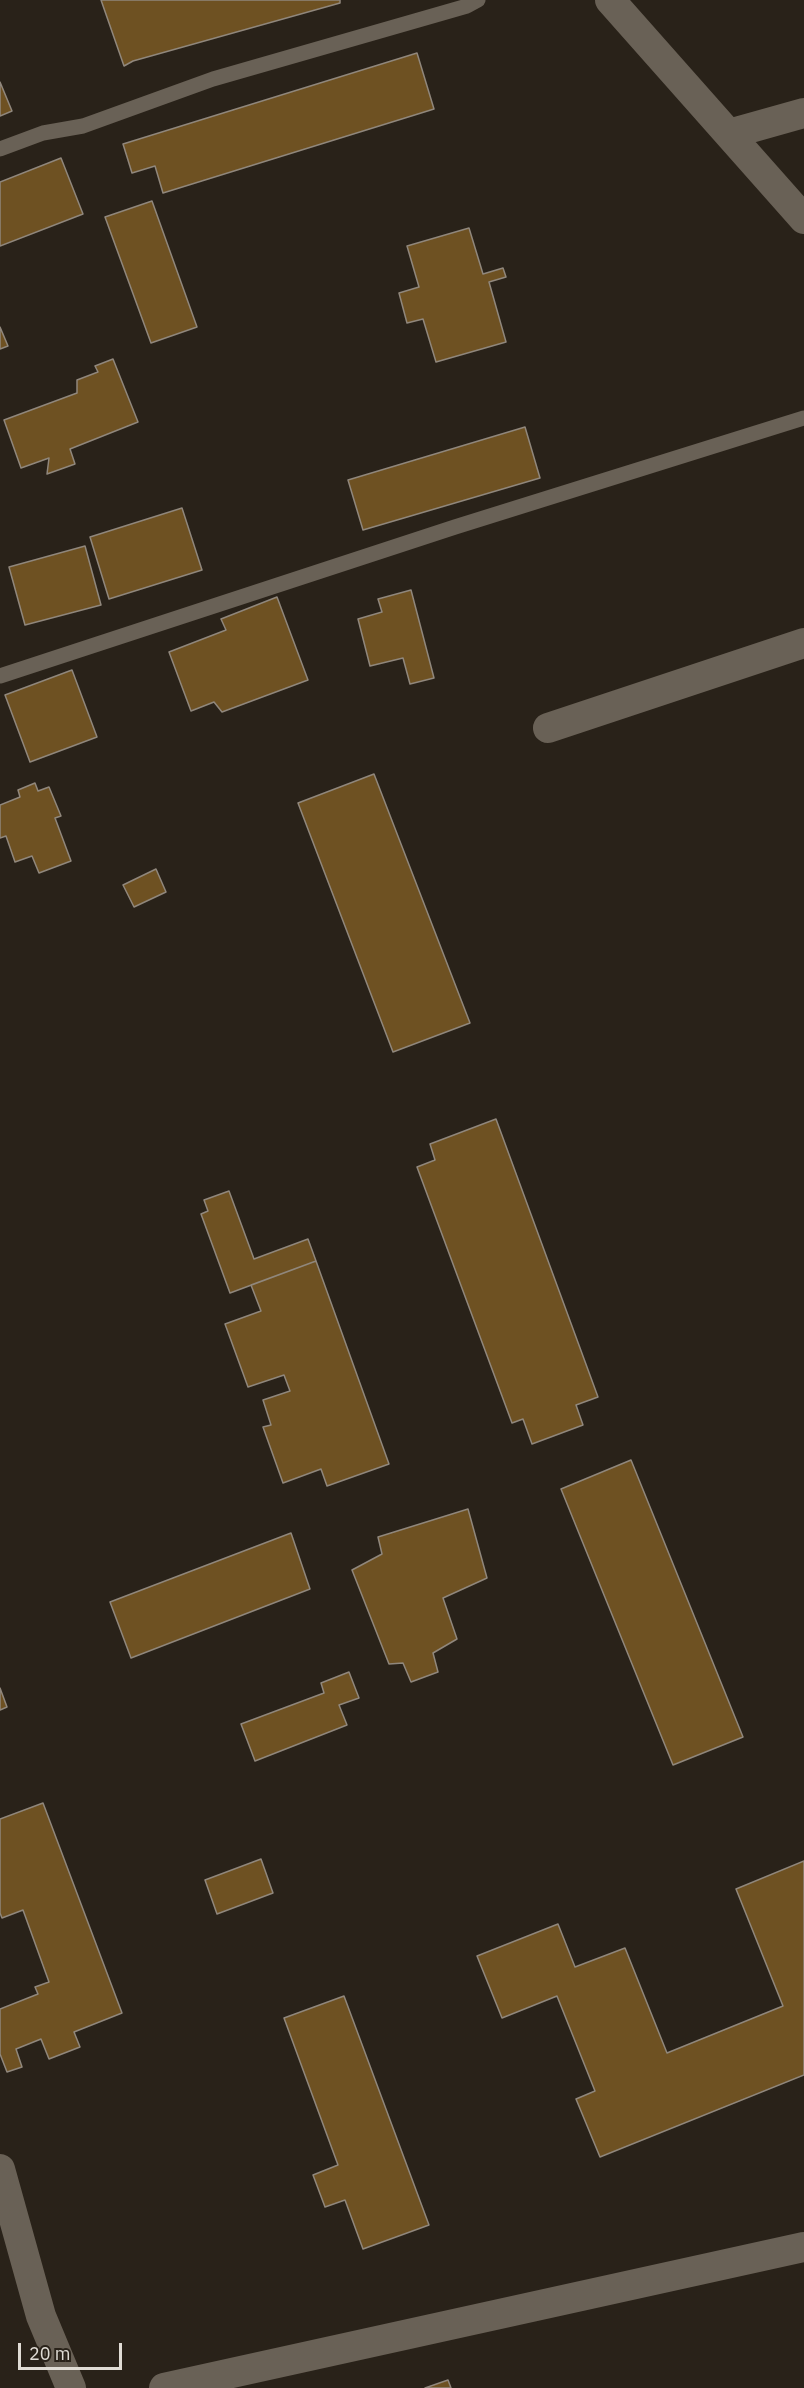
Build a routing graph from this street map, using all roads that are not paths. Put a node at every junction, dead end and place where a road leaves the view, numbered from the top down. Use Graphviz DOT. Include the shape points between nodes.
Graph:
graph roads {
  1 [pos="478,0"];
  2 [pos="610,0"];
  3 [pos="804,113"];
  4 [pos="729,134"];
  5 [pos="0,149"];
  6 [pos="804,219"];
  7 [pos="804,418"];
  8 [pos="804,643"];
  9 [pos="0,676"];
  10 [pos="548,728"];
  11 [pos="0,2169"];
  12 [pos="804,2247"];
  13 [pos="71,2388"];
  14 [pos="164,2388"];
  1 -- 5 [label="lane" via="213,79 83,126 43,133"];
  2 -- 4 [label="street"];
  3 -- 4 [label="street"];
  4 -- 6 [label="street"];
  7 -- 9 [label="lane" via="444,530"];
  8 -- 10 [label="street"];
  11 -- 13 [label="street" via="41,2316"];
  12 -- 14 [label="street"];
}
